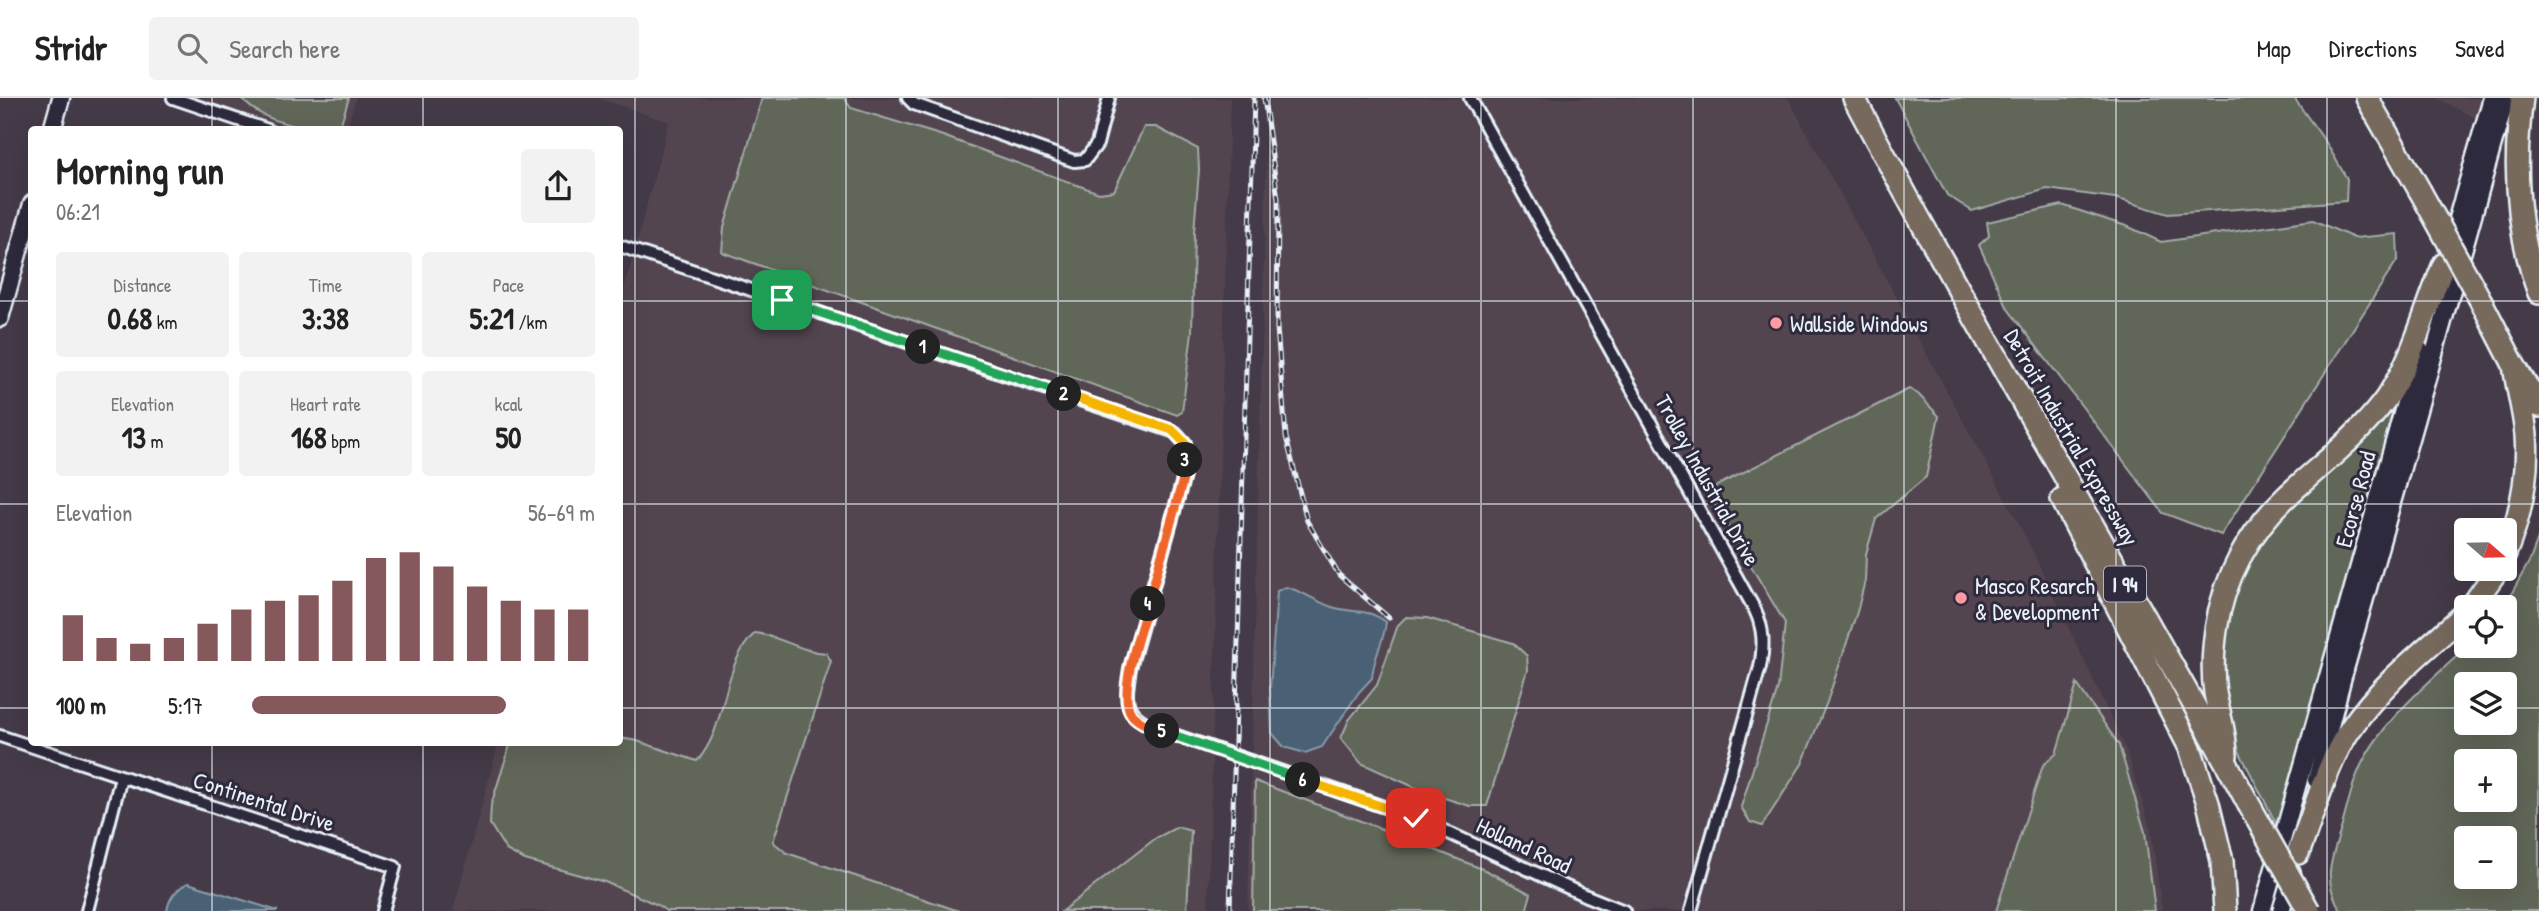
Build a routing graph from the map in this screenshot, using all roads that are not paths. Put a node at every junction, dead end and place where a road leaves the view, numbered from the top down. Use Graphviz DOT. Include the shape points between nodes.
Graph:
graph roads {
  1 [pos="61,98"];
  2 [pos="173,98"];
  3 [pos="908,98"];
  4 [pos="1109,98"];
  5 [pos="1470,98"];
  6 [pos="1854,98"];
  7 [pos="2367,98"];
  8 [pos="2491,98"];
  9 [pos="2506,98"];
  10 [pos="2522,98"];
  11 [pos="53,126"];
  12 [pos="256,126"];
  13 [pos="28,218"];
  14 [pos="623,247"];
  15 [pos="2444,264"];
  16 [pos="2539,293"];
  17 [pos="0,318"];
  18 [pos="2514,365"];
  19 [pos="2025,406"];
  20 [pos="2539,406"];
  21 [pos="2517,524"];
  22 [pos="2454,624"];
  23 [pos="0,736"];
  24 [pos="28,745"];
  25 [pos="30,746"];
  26 [pos="2225,761"];
  27 [pos="121,777"];
  28 [pos="2298,853"];
  29 [pos="87,911"];
  30 [pos="383,911"];
  31 [pos="1624,911"];
  32 [pos="1691,911"];
  33 [pos="2225,911"];
  34 [pos="2262,911"];
  35 [pos="2281,911"];
  36 [pos="2309,911"];
  1 -- 11 [label="main road"];
  2 -- 12 [label="street"];
  3 -- 4 [label="street" via="1074,161 1085,160 1097,144"];
  5 -- 32 [label="street, Trolley Industrial Drive" via="1749,598 1762,629 1760,667"];
  6 -- 19 [label="highway, Detroit Industrial Expressway / I 94"];
  7 -- 18 [label="highway, bridge"];
  8 -- 15 [label="main road, Ecorse Road"];
  9 -- 28 [label="main road, Ecorse Road" via="2342,680"];
  10 -- 16 [label="highway" via="2517,180 2523,233"];
  13 -- 17 [label="main road"];
  14 -- 31 [label="street, Holland Road" via="1175,432 1185,443 1184,476 1130,668 1127,699 1133,716 1157,729 1416,818"];
  15 -- 26 [label="highway" via="2406,362 2386,398 2367,422 2264,520 2234,569 2216,629 2213,663 2226,736"];
  15 -- 34 [label="main road, Ecorse Road"];
  18 -- 20 [label="highway"];
  18 -- 21 [label="highway" via="2527,464"];
  19 -- 26 [label="highway, Detroit Industrial Expressway / I 94"];
  19 -- 33 [label="highway" via="2038,454 2190,748 2222,861"];
  22 -- 28 [label="highway" via="2396,676 2349,730"];
  23 -- 24 [label="street, Continental Drive"];
  25 -- 27 [label="street, Continental Drive"];
  26 -- 36 [label="highway, Detroit Industrial Expressway / I 94, bridge"];
  27 -- 29 [label="street"];
  27 -- 30 [label="street, Continental Drive" via="394,867"];
  28 -- 35 [label="main road, Ecorse Road"];
}
